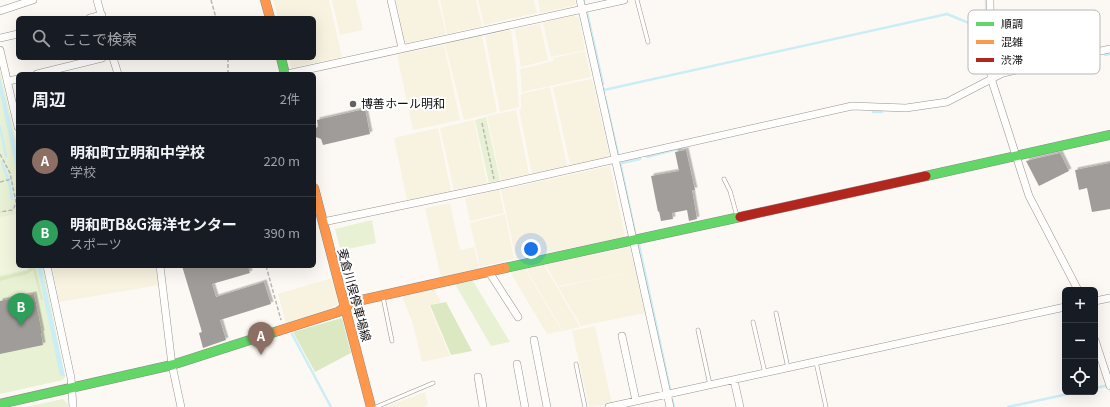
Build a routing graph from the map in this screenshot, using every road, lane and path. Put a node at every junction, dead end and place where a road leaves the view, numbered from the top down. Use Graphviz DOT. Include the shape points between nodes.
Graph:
graph roads {
  1 [pos="33,0"];
  2 [pos="97,0"];
  3 [pos="211,0"];
  4 [pos="265,0"];
  5 [pos="391,0"];
  6 [pos="580,0"];
  7 [pos="624,0"];
  8 [pos="637,0"];
  9 [pos="990,0"];
  10 [pos="582,9"];
  11 [pos="990,10"];
  12 [pos="0,11"];
  13 [pos="102,16"];
  14 [pos="215,16"];
  15 [pos="269,16"];
  16 [pos="16,34"];
  17 [pos="0,38"];
  18 [pos="648,42"];
  19 [pos="402,48"];
  20 [pos="1110,49"];
  21 [pos="0,50"];
  22 [pos="1100,51"];
  23 [pos="94,60"];
  24 [pos="114,60"];
  25 [pos="228,60"];
  26 [pos="282,60"];
  27 [pos="45,72"];
  28 [pos="117,72"];
  29 [pos="228,72"];
  30 [pos="285,72"];
  31 [pos="295,72"];
  32 [pos="991,74"];
  33 [pos="1001,74"];
  34 [pos="991,78"];
  35 [pos="16,79"];
  36 [pos="8,81"];
  37 [pos="16,119"];
  38 [pos="482,123"];
  39 [pos="1110,135"];
  40 [pos="0,155"];
  41 [pos="1016,156"];
  42 [pos="614,160"];
  43 [pos="12,179"];
  44 [pos="724,179"];
  45 [pos="0,182"];
  46 [pos="496,186"];
  47 [pos="16,193"];
  48 [pos="316,196"];
  49 [pos="16,202"];
  50 [pos="0,212"];
  51 [pos="737,217"];
  52 [pos="323,222"];
  53 [pos="633,240"];
  54 [pos="47,268"];
  55 [pos="160,268"];
  56 [pos="267,268"];
  57 [pos="489,272"];
  58 [pos="1076,287"];
  59 [pos="382,295"];
  60 [pos="1110,298"];
  61 [pos="1098,300"];
  62 [pos="345,307"];
  63 [pos="1062,309"];
  64 [pos="776,313"];
  65 [pos="518,317"];
  66 [pos="753,322"];
  67 [pos="284,330"];
  68 [pos="698,330"];
  69 [pos="622,336"];
  70 [pos="534,340"];
  71 [pos="392,341"];
  72 [pos="1098,349"];
  73 [pos="816,362"];
  74 [pos="517,364"];
  75 [pos="576,364"];
  76 [pos="172,365"];
  77 [pos="788,368"];
  78 [pos="765,373"];
  79 [pos="478,377"];
  80 [pos="734,380"];
  81 [pos="432,383"];
  82 [pos="710,385"];
  83 [pos="1110,386"];
  84 [pos="72,388"];
  85 [pos="667,394"];
  86 [pos="636,401"];
  87 [pos="0,404"];
  88 [pos="73,407"];
  89 [pos="181,407"];
  90 [pos="371,407"];
  91 [pos="483,407"];
  92 [pos="525,407"];
  93 [pos="547,407"];
  94 [pos="585,407"];
  95 [pos="609,407"];
  96 [pos="670,407"];
  97 [pos="740,407"];
  98 [pos="826,407"];
  1 -- 12 [label="street"];
  2 -- 13 [label="street"];
  3 -- 14 [label="path"];
  4 -- 15 [label="street"];
  5 -- 19 [label="street"];
  6 -- 10 [label="street"];
  7 -- 10 [label="street"];
  8 -- 18 [label="lane"];
  9 -- 11 [label="street"];
  10 -- 19 [label="street"];
  10 -- 42 [label="street"];
  16 -- 17 [label="street"];
  19 -- 31 [label="street"];
  20 -- 22 [label="street"];
  21 -- 36 [label="street"];
  23 -- 27 [label="street"];
  24 -- 28 [label="street"];
  25 -- 29 [label="path"];
  26 -- 30 [label="street"];
  32 -- 34 [label="street"];
  33 -- 34 [label="street"];
  34 -- 41 [label="street"];
  34 -- 42 [label="street" via="947,102 906,108 852,106"];
  35 -- 36 [label="street"];
  36 -- 37 [label="street"];
  38 -- 46 [label="path"];
  39 -- 41 [label="street"];
  40 -- 43 [label="path"];
  41 -- 51 [label="street"];
  41 -- 58 [label="street" via="1029,196"];
  42 -- 46 [label="street"];
  42 -- 53 [label="street"];
  43 -- 45 [label="path"];
  43 -- 47 [label="path"];
  44 -- 51 [label="lane"];
  46 -- 52 [label="street"];
  48 -- 52 [label="street, 麦倉川俣停車場線"];
  49 -- 50 [label="path" via="12,210"];
  51 -- 53 [label="street"];
  52 -- 62 [label="street, 麦倉川俣停車場線"];
  53 -- 57 [label="street"];
  53 -- 85 [label="street"];
  54 -- 84 [label="street"];
  55 -- 76 [label="street"];
  56 -- 67 [label="path"];
  57 -- 59 [label="street"];
  57 -- 65 [label="street"];
  59 -- 62 [label="street" via="353,302"];
  59 -- 71 [label="lane"];
  60 -- 61 [label="street"];
  62 -- 67 [label="street" via="338,312"];
  62 -- 90 [label="street, 麦倉川俣停車場線"];
  63 -- 73 [label="street"];
  64 -- 77 [label="lane"];
  66 -- 78 [label="lane"];
  67 -- 76 [label="street"];
  68 -- 82 [label="lane"];
  69 -- 86 [label="street"];
  70 -- 93 [label="street"];
  72 -- 83 [label="street"];
  73 -- 77 [label="street"];
  73 -- 98 [label="lane"];
  74 -- 92 [label="street"];
  75 -- 94 [label="lane"];
  76 -- 84 [label="street"];
  76 -- 89 [label="street"];
  77 -- 78 [label="street"];
  78 -- 80 [label="street"];
  79 -- 91 [label="street"];
  80 -- 82 [label="street"];
  80 -- 97 [label="street"];
  81 -- 90 [label="lane"];
  82 -- 85 [label="street"];
  84 -- 87 [label="street"];
  84 -- 88 [label="street"];
  85 -- 86 [label="street"];
  85 -- 96 [label="street"];
  86 -- 95 [label="street"];
}
